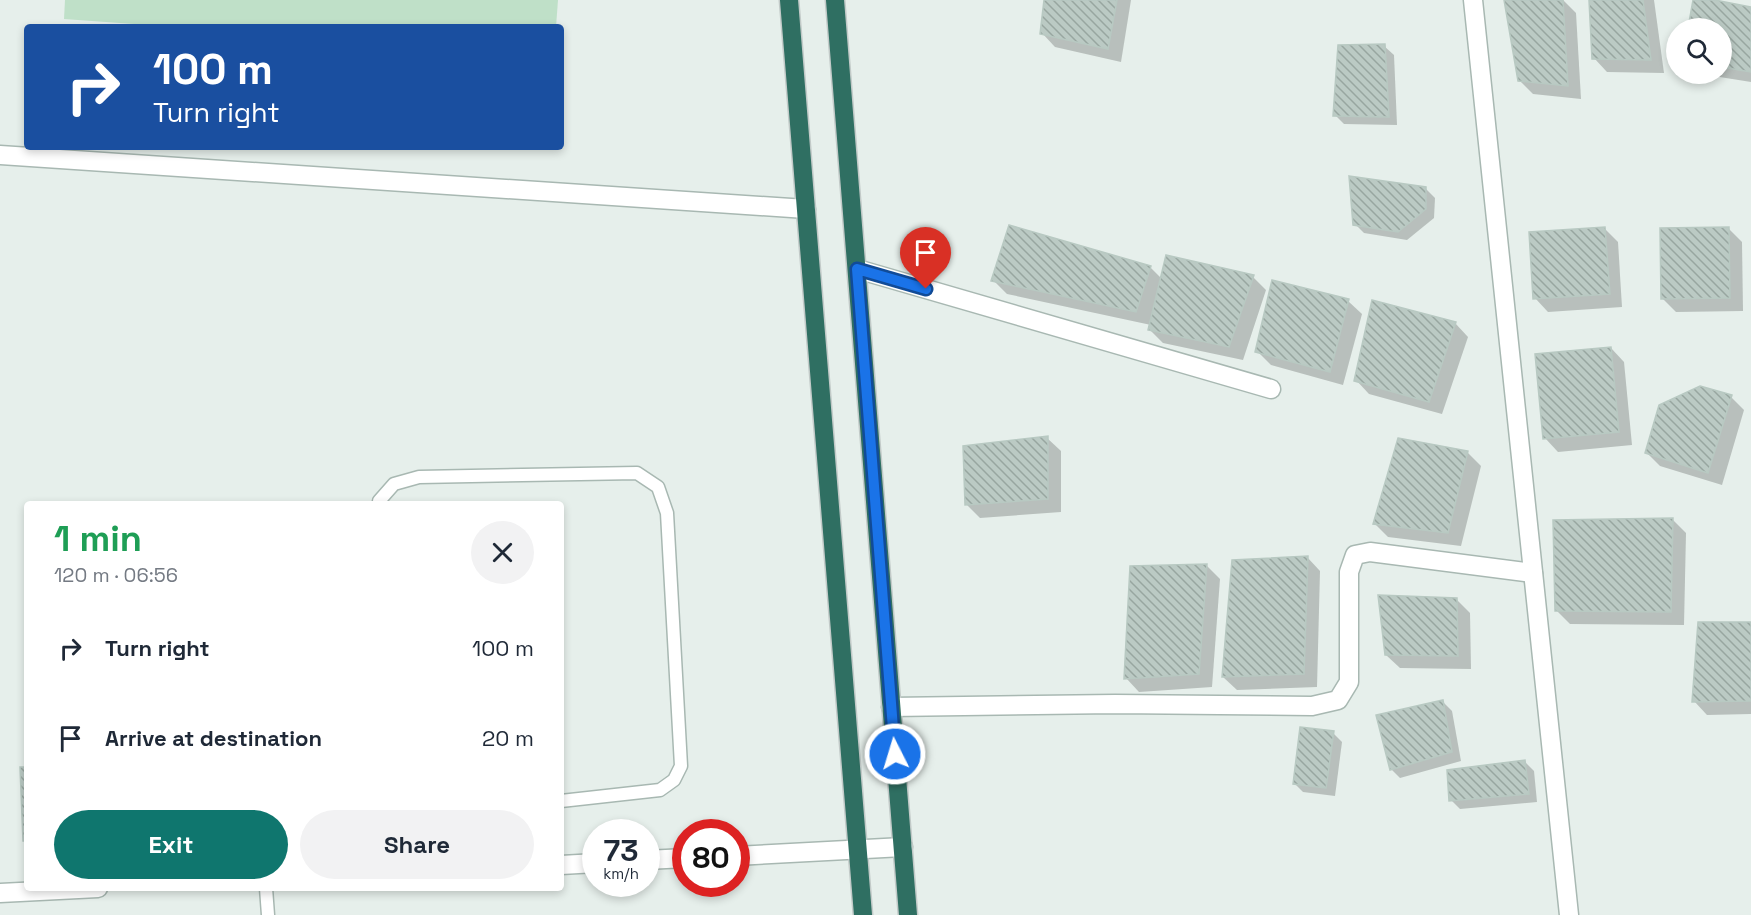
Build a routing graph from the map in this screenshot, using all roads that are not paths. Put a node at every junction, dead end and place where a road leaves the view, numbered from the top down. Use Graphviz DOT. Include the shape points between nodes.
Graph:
graph roads {
  1 [pos="789,0"];
  2 [pos="835,0"];
  3 [pos="1473,0"];
  4 [pos="0,155"];
  5 [pos="806,209"];
  6 [pos="857,269"];
  7 [pos="1271,389"];
  8 [pos="379,501"];
  9 [pos="1533,573"];
  10 [pos="891,707"];
  11 [pos="564,801"];
  12 [pos="903,847"];
  13 [pos="858,850"];
  14 [pos="750,855"];
  15 [pos="582,864"];
  16 [pos="564,865"];
  17 [pos="28,891"];
  18 [pos="266,891"];
  19 [pos="0,893"];
  20 [pos="268,915"];
  21 [pos="863,915"];
  22 [pos="908,915"];
  23 [pos="1569,915"];
  1 -- 5 [label="highway"];
  2 -- 6 [label="highway"];
  3 -- 9 [label="street"];
  4 -- 5 [label="street"];
  5 -- 13 [label="highway"];
  6 -- 7 [label="street"];
  6 -- 10 [label="highway"];
  8 -- 11 [label="lane" via="394,484 419,477 637,473 658,487 667,513 681,766 674,780 660,790"];
  9 -- 10 [label="street" via="1370,552 1355,555 1349,572 1349,682 1338,700 1312,706"];
  9 -- 23 [label="street"];
  10 -- 12 [label="highway"];
  12 -- 13 [label="street"];
  12 -- 22 [label="highway"];
  13 -- 14 [label="street"];
  13 -- 21 [label="highway"];
  15 -- 16 [label="street"];
  17 -- 19 [label="street"];
  18 -- 20 [label="lane"];
}
